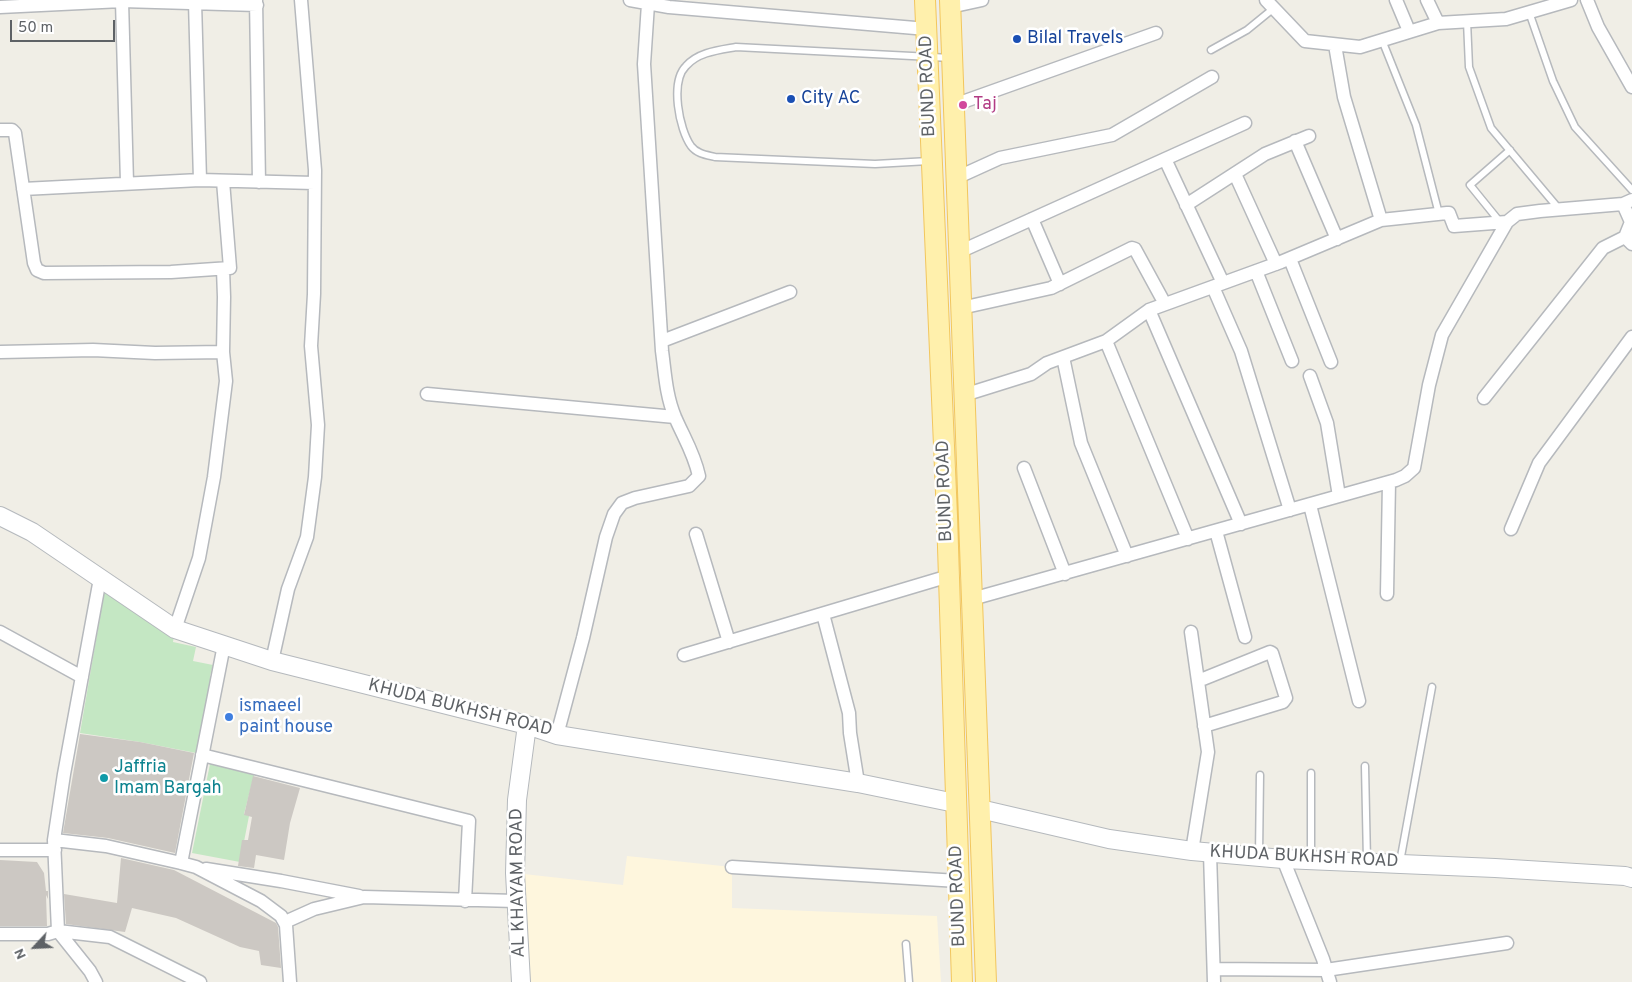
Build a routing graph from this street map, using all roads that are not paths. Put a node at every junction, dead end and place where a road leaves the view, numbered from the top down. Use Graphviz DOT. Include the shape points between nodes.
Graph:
graph roads {
  1 [pos="301,0"];
  2 [pos="630,0"];
  3 [pos="926,0"];
  4 [pos="982,0"];
  5 [pos="1396,0"];
  6 [pos="1427,0"];
  7 [pos="1571,0"];
  8 [pos="1587,0"];
  9 [pos="122,1"];
  10 [pos="196,2"];
  11 [pos="257,2"];
  12 [pos="950,3"];
  13 [pos="648,4"];
  14 [pos="1270,4"];
  15 [pos="0,7"];
  16 [pos="1528,12"];
  17 [pos="1468,21"];
  18 [pos="1438,23"];
  19 [pos="927,29"];
  20 [pos="1410,32"];
  21 [pos="1156,33"];
  22 [pos="1382,40"];
  23 [pos="1335,45"];
  24 [pos="1211,50"];
  25 [pos="928,57"];
  26 [pos="952,58"];
  27 [pos="1212,77"];
  28 [pos="1632,87"];
  29 [pos="954,105"];
  30 [pos="1245,123"];
  31 [pos="0,130"];
  32 [pos="1309,136"];
  33 [pos="1295,142"];
  34 [pos="1510,150"];
  35 [pos="1165,159"];
  36 [pos="932,160"];
  37 [pos="1235,174"];
  38 [pos="956,178"];
  39 [pos="200,180"];
  40 [pos="223,181"];
  41 [pos="260,182"];
  42 [pos="128,183"];
  43 [pos="314,183"];
  44 [pos="22,189"];
  45 [pos="1632,190"];
  46 [pos="1628,202"];
  47 [pos="1186,205"];
  48 [pos="1559,209"];
  49 [pos="1439,214"];
  50 [pos="1032,219"];
  51 [pos="1382,220"];
  52 [pos="1504,223"];
  53 [pos="1337,239"];
  54 [pos="1628,240"];
  55 [pos="959,252"];
  56 [pos="1290,259"];
  57 [pos="1276,264"];
  58 [pos="223,269"];
  59 [pos="1256,271"];
  60 [pos="1060,284"];
  61 [pos="1218,285"];
  62 [pos="790,292"];
  63 [pos="1165,304"];
  64 [pos="961,308"];
  65 [pos="1149,310"];
  66 [pos="1632,337"];
  67 [pos="662,341"];
  68 [pos="1106,341"];
  69 [pos="0,352"];
  70 [pos="223,352"];
  71 [pos="1063,357"];
  72 [pos="1292,361"];
  73 [pos="1331,362"];
  74 [pos="1310,376"];
  75 [pos="427,394"];
  76 [pos="964,395"];
  77 [pos="1484,398"];
  78 [pos="675,417"];
  79 [pos="1024,468"];
  80 [pos="1388,482"];
  81 [pos="1339,496"];
  82 [pos="1310,505"];
  83 [pos="1290,510"];
  84 [pos="0,516"];
  85 [pos="1241,524"];
  86 [pos="1511,529"];
  87 [pos="1216,531"];
  88 [pos="696,534"];
  89 [pos="1188,539"];
  90 [pos="1127,556"];
  91 [pos="1065,574"];
  92 [pos="949,576"];
  93 [pos="99,584"];
  94 [pos="1388,594"];
  95 [pos="972,599"];
  96 [pos="824,614"];
  97 [pos="175,629"];
  98 [pos="0,632"];
  99 [pos="1191,632"];
  100 [pos="1244,637"];
  101 [pos="729,642"];
  102 [pos="224,645"];
  103 [pos="684,655"];
  104 [pos="272,661"];
  105 [pos="82,677"];
  106 [pos="1198,681"];
  107 [pos="1432,687"];
  108 [pos="1359,701"];
  109 [pos="527,725"];
  110 [pos="1204,726"];
  111 [pos="557,735"];
  112 [pos="202,755"];
  113 [pos="1365,766"];
  114 [pos="1311,773"];
  115 [pos="1260,775"];
  116 [pos="858,783"];
  117 [pos="956,803"];
  118 [pos="980,809"];
  119 [pos="54,845"];
  120 [pos="0,850"];
  121 [pos="1201,852"];
  122 [pos="1259,857"];
  123 [pos="1282,859"];
  124 [pos="1311,860"];
  125 [pos="180,862"];
  126 [pos="1367,862"];
  127 [pos="1400,864"];
  128 [pos="196,867"];
  129 [pos="732,867"];
  130 [pos="1632,878"];
  131 [pos="958,881"];
  132 [pos="364,897"];
  133 [pos="465,901"];
  134 [pos="516,901"];
  135 [pos="285,922"];
  136 [pos="58,931"];
  137 [pos="0,934"];
  138 [pos="1507,943"];
  139 [pos="906,944"];
  140 [pos="1214,976"];
  141 [pos="1328,976"];
  142 [pos="96,982"];
  143 [pos="200,982"];
  144 [pos="290,982"];
  145 [pos="521,982"];
  146 [pos="909,982"];
  147 [pos="962,982"];
  148 [pos="986,982"];
  1 -- 43 [label="street" via="312,119"];
  2 -- 13 [label="street"];
  3 -- 19 [label="main road, BUND ROAD"];
  4 -- 12 [label="street"];
  5 -- 20 [label="street"];
  6 -- 18 [label="street"];
  7 -- 16 [label="street"];
  8 -- 28 [label="street" via="1598,28"];
  9 -- 10 [label="street"];
  9 -- 15 [label="street"];
  9 -- 42 [label="street"];
  10 -- 11 [label="street"];
  10 -- 39 [label="street"];
  11 -- 41 [label="street"];
  12 -- 26 [label="main road, BUND ROAD"];
  13 -- 19 [label="street"];
  13 -- 67 [label="street" via="644,64"];
  14 -- 23 [label="street" via="1305,41"];
  14 -- 24 [label="lane" via="1247,30"];
  16 -- 17 [label="street" via="1506,19"];
  16 -- 45 [label="lane" via="1552,81 1575,127"];
  17 -- 18 [label="street"];
  17 -- 34 [label="lane" via="1469,67 1491,128"];
  18 -- 20 [label="street"];
  19 -- 25 [label="main road, BUND ROAD"];
  20 -- 22 [label="street"];
  21 -- 29 [label="street"];
  22 -- 23 [label="street" via="1360,47"];
  22 -- 49 [label="lane" via="1416,125"];
  23 -- 51 [label="street" via="1344,97"];
  25 -- 26 [label="lane"];
  25 -- 36 [label="main road, BUND ROAD"];
  25 -- 36 [label="lane" via="736,47 712,52 685,66 678,81 678,108 692,148 715,157 875,164"];
  26 -- 29 [label="main road, BUND ROAD"];
  27 -- 38 [label="street" via="1112,135 1000,158"];
  29 -- 38 [label="main road, BUND ROAD"];
  30 -- 35 [label="street"];
  31 -- 44 [label="street" via="16,133"];
  32 -- 33 [label="street"];
  33 -- 37 [label="street" via="1265,154"];
  33 -- 53 [label="street"];
  34 -- 48 [label="lane"];
  34 -- 52 [label="lane" via="1470,185"];
  35 -- 47 [label="street"];
  35 -- 50 [label="street"];
  36 -- 92 [label="main road, BUND ROAD"];
  37 -- 47 [label="street"];
  37 -- 57 [label="street"];
  38 -- 55 [label="main road, BUND ROAD"];
  39 -- 40 [label="street"];
  39 -- 42 [label="street"];
  40 -- 41 [label="street"];
  40 -- 58 [label="street" via="230,268"];
  41 -- 43 [label="street"];
  42 -- 44 [label="street"];
  43 -- 104 [label="street" via="311,346 318,425 315,477 307,537 288,589"];
  44 -- 58 [label="street" via="34,263 37,270 44,273"];
  46 -- 48 [label="street"];
  46 -- 54 [label="street"];
  47 -- 61 [label="street"];
  48 -- 52 [label="street" via="1518,214"];
  49 -- 51 [label="street"];
  49 -- 52 [label="street" via="1448,213 1455,227"];
  50 -- 55 [label="street"];
  50 -- 60 [label="street"];
  51 -- 53 [label="street"];
  52 -- 80 [label="street" via="1442,335 1414,468 1405,476"];
  53 -- 56 [label="street"];
  54 -- 77 [label="street" via="1602,248"];
  55 -- 64 [label="main road, BUND ROAD"];
  56 -- 57 [label="street"];
  56 -- 73 [label="street"];
  57 -- 59 [label="street"];
  58 -- 70 [label="street"];
  59 -- 61 [label="street"];
  59 -- 72 [label="street"];
  60 -- 63 [label="street" via="1132,248"];
  60 -- 64 [label="street"];
  61 -- 63 [label="street"];
  61 -- 83 [label="street"];
  62 -- 67 [label="street"];
  63 -- 65 [label="street"];
  64 -- 76 [label="main road, BUND ROAD"];
  65 -- 68 [label="street"];
  65 -- 85 [label="street"];
  66 -- 86 [label="street" via="1539,463"];
  67 -- 78 [label="street" via="666,387"];
  68 -- 71 [label="street"];
  68 -- 89 [label="street"];
  69 -- 70 [label="street"];
  70 -- 97 [label="street" via="226,381 214,477 199,558"];
  71 -- 76 [label="street" via="1031,374"];
  71 -- 90 [label="street" via="1081,442"];
  74 -- 81 [label="street" via="1327,423"];
  75 -- 78 [label="street"];
  76 -- 95 [label="main road, BUND ROAD"];
  78 -- 111 [label="street" via="689,443 699,476 689,486 622,503 614,514"];
  79 -- 91 [label="street"];
  80 -- 81 [label="street"];
  80 -- 94 [label="street"];
  81 -- 82 [label="street"];
  82 -- 83 [label="street"];
  82 -- 108 [label="street"];
  83 -- 85 [label="street"];
  84 -- 97 [label="street, KHUDA BUKHSH ROAD" via="32,532"];
  85 -- 87 [label="street"];
  87 -- 89 [label="street"];
  87 -- 100 [label="street"];
  88 -- 101 [label="street"];
  89 -- 90 [label="street"];
  90 -- 91 [label="street"];
  91 -- 95 [label="street"];
  92 -- 96 [label="street"];
  92 -- 117 [label="main road, BUND ROAD"];
  93 -- 105 [label="street"];
  95 -- 118 [label="main road, BUND ROAD"];
  96 -- 101 [label="street"];
  96 -- 116 [label="street" via="849,713"];
  97 -- 102 [label="street, KHUDA BUKHSH ROAD"];
  98 -- 105 [label="street"];
  99 -- 106 [label="street"];
  101 -- 103 [label="street"];
  102 -- 104 [label="street, KHUDA BUKHSH ROAD"];
  102 -- 112 [label="street"];
  104 -- 109 [label="street, KHUDA BUKHSH ROAD"];
  105 -- 119 [label="street"];
  106 -- 110 [label="street"];
  106 -- 110 [label="street" via="1270,652 1286,698 1283,702"];
  107 -- 127 [label="lane"];
  109 -- 111 [label="street, KHUDA BUKHSH ROAD"];
  109 -- 134 [label="street, AL KHAYAM ROAD" via="517,800"];
  110 -- 121 [label="street" via="1208,752"];
  111 -- 116 [label="street, KHUDA BUKHSH ROAD"];
  112 -- 125 [label="street"];
  112 -- 133 [label="street" via="469,821"];
  113 -- 126 [label="lane"];
  114 -- 124 [label="lane"];
  115 -- 122 [label="lane"];
  116 -- 117 [label="street, KHUDA BUKHSH ROAD"];
  117 -- 131 [label="main road, BUND ROAD"];
  118 -- 121 [label="street, KHUDA BUKHSH ROAD" via="1109,839"];
  118 -- 148 [label="main road, BUND ROAD"];
  119 -- 120 [label="street"];
  119 -- 125 [label="street" via="106,846"];
  119 -- 136 [label="street"];
  121 -- 122 [label="street, KHUDA BUKHSH ROAD"];
  121 -- 140 [label="street"];
  122 -- 123 [label="street, KHUDA BUKHSH ROAD"];
  123 -- 124 [label="street, KHUDA BUKHSH ROAD"];
  123 -- 141 [label="street"];
  124 -- 126 [label="street, KHUDA BUKHSH ROAD"];
  125 -- 128 [label="street"];
  126 -- 127 [label="street, KHUDA BUKHSH ROAD"];
  127 -- 130 [label="street, KHUDA BUKHSH ROAD"];
  128 -- 132 [label="street"];
  128 -- 135 [label="street" via="261,901"];
  129 -- 131 [label="street"];
  131 -- 147 [label="main road, BUND ROAD"];
  132 -- 133 [label="street"];
  132 -- 135 [label="street" via="314,909"];
  133 -- 134 [label="street"];
  134 -- 145 [label="street, AL KHAYAM ROAD"];
  135 -- 144 [label="street"];
  136 -- 137 [label="street"];
  136 -- 142 [label="street"];
  136 -- 143 [label="street" via="110,937"];
  138 -- 141 [label="street"];
  139 -- 146 [label="lane"];
  140 -- 141 [label="street"];
}
